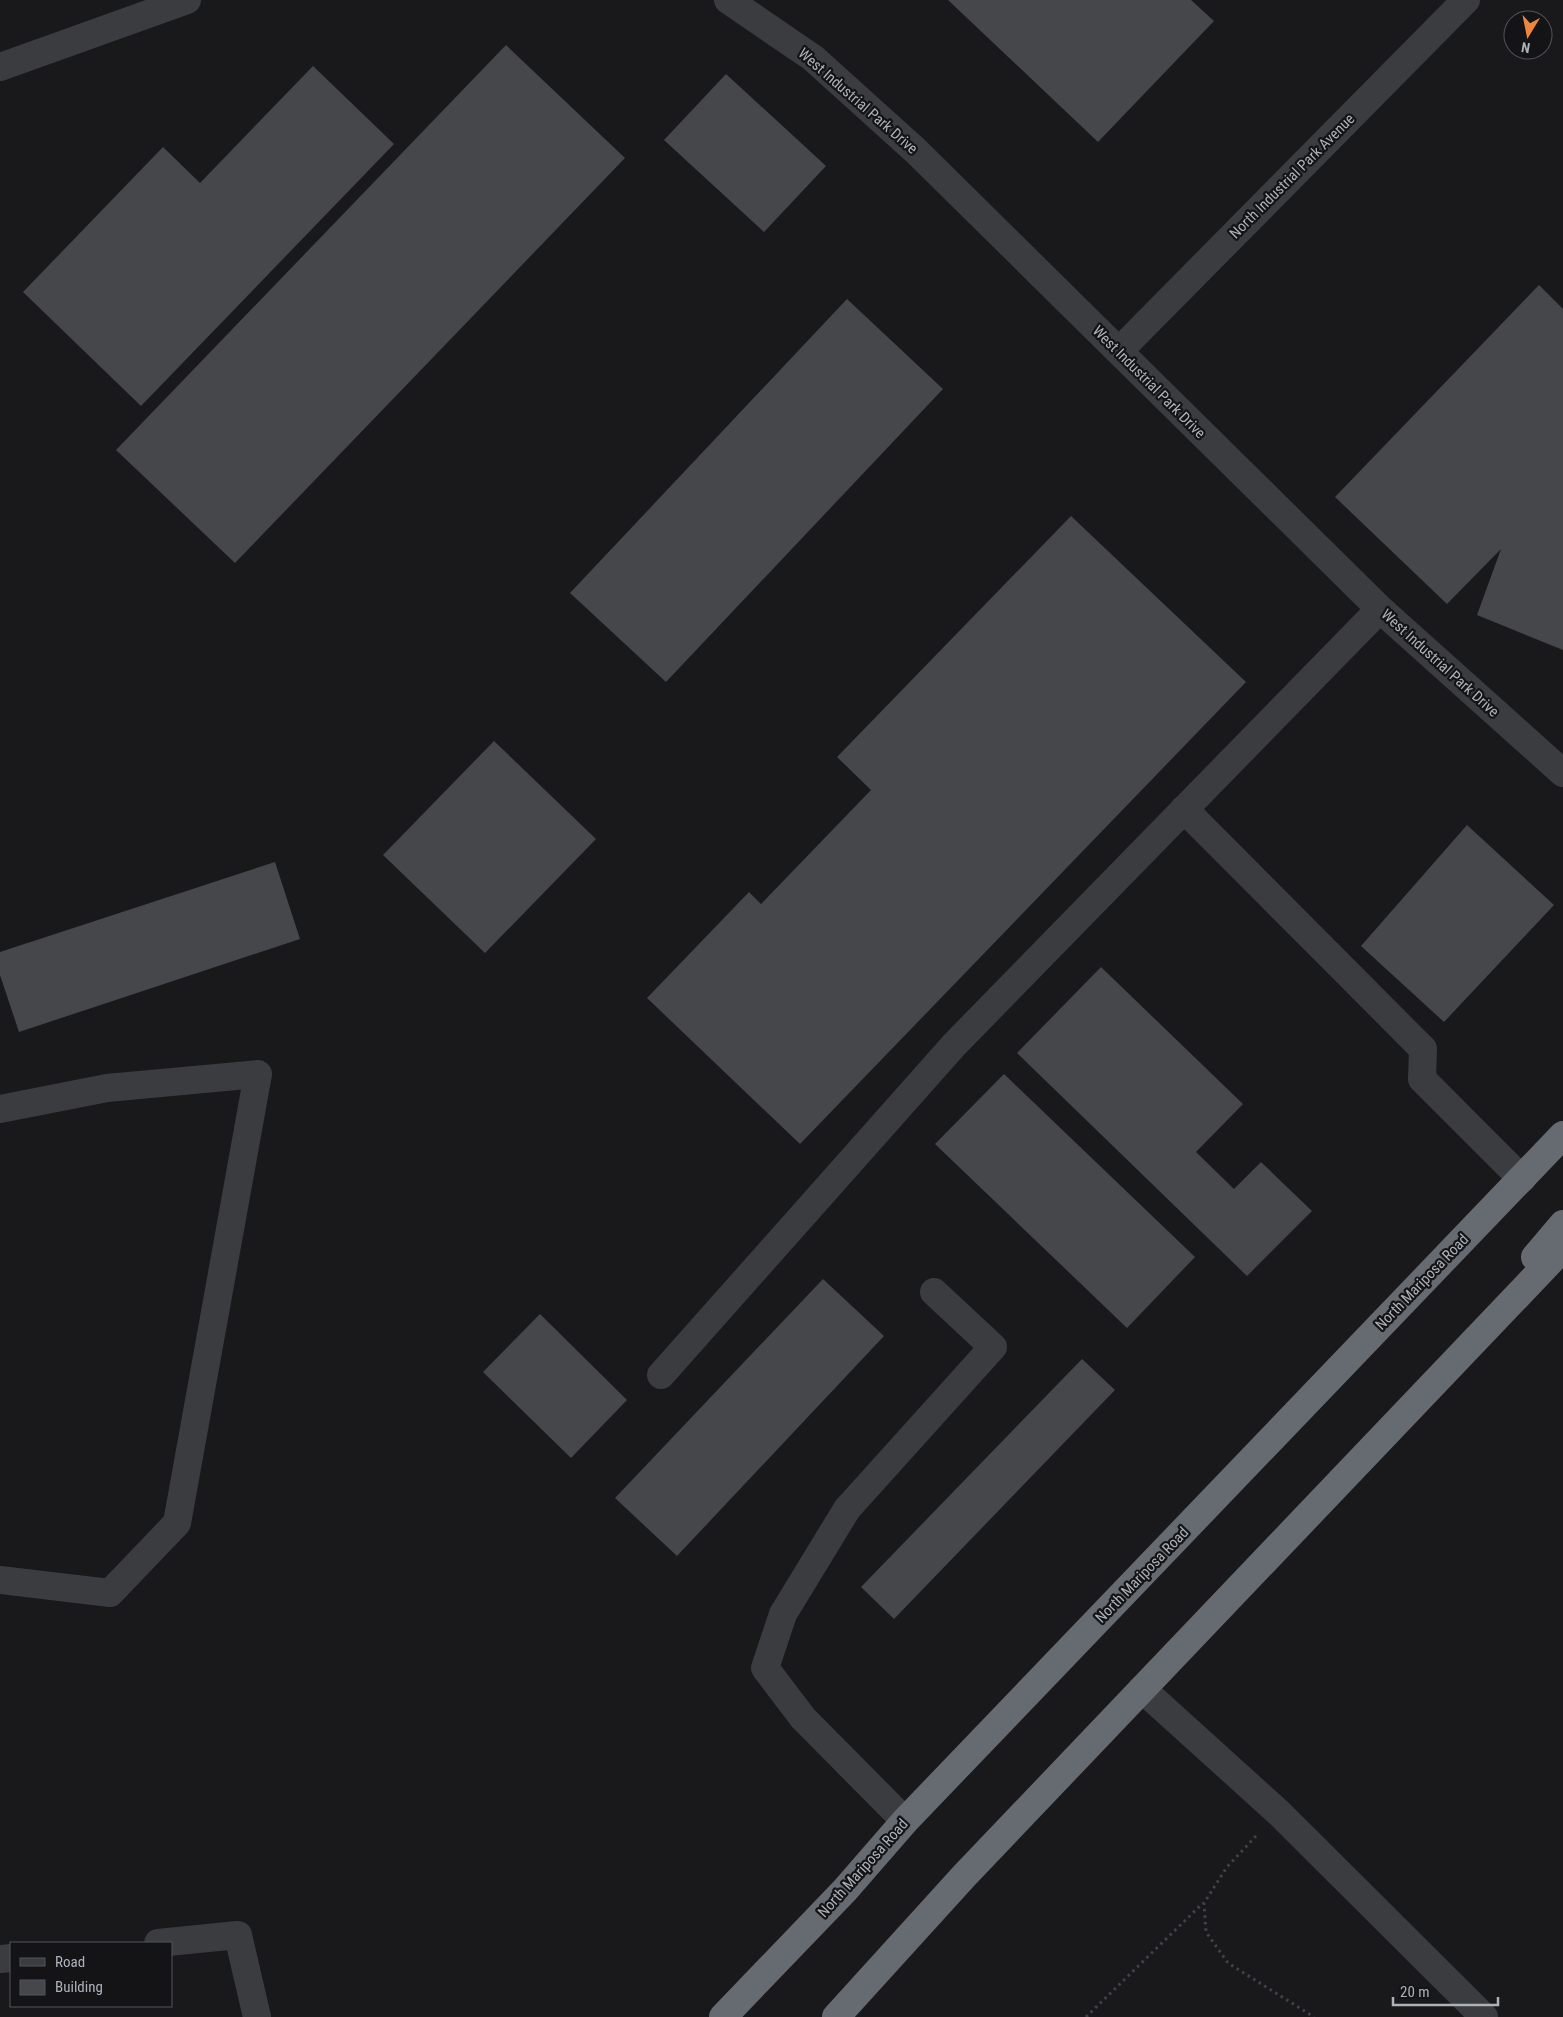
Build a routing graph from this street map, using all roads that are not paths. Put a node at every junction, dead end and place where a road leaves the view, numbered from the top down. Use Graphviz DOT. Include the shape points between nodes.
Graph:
graph roads {
  1 [pos="187,0"];
  2 [pos="728,0"];
  3 [pos="1466,0"];
  4 [pos="0,67"];
  5 [pos="1119,351"];
  6 [pos="1380,609"];
  7 [pos="1558,760"];
  8 [pos="1184,809"];
  9 [pos="0,1109"];
  10 [pos="1563,1135"];
  11 [pos="1522,1179"];
  12 [pos="1563,1224"];
  13 [pos="1563,1248"];
  14 [pos="934,1292"];
  15 [pos="661,1375"];
  16 [pos="1363,1458"];
  17 [pos="0,1580"];
  18 [pos="1142,1689"];
  19 [pos="905,1821"];
  20 [pos="168,1942"];
  21 [pos="257,2017"];
  22 [pos="723,2017"];
  23 [pos="836,2017"];
  24 [pos="1484,2017"];
  1 -- 4 [label="street"];
  2 -- 5 [label="street, West Industrial Park Drive" via="820,65 916,151"];
  3 -- 5 [label="street, North Industrial Park Avenue"];
  5 -- 6 [label="street, West Industrial Park Drive"];
  6 -- 7 [label="street, West Industrial Park Drive"];
  6 -- 8 [label="street"];
  8 -- 11 [label="street" via="1423,1049 1422,1079"];
  8 -- 15 [label="street" via="954,1045"];
  9 -- 17 [label="street" via="107,1088 258,1074 177,1524 110,1593"];
  10 -- 11 [label="highway, North Mariposa Road"];
  11 -- 19 [label="highway, North Mariposa Road"];
  12 -- 16 [label="highway"];
  13 -- 16 [label="highway"];
  14 -- 19 [label="street" via="994,1347 847,1509 783,1614 766,1668 803,1718"];
  16 -- 18 [label="highway"];
  18 -- 23 [label="highway" via="971,1868"];
  18 -- 24 [label="street" via="1278,1812"];
  19 -- 22 [label="highway, North Mariposa Road" via="845,1890"];
  20 -- 21 [label="street" via="238,1935"];
}
